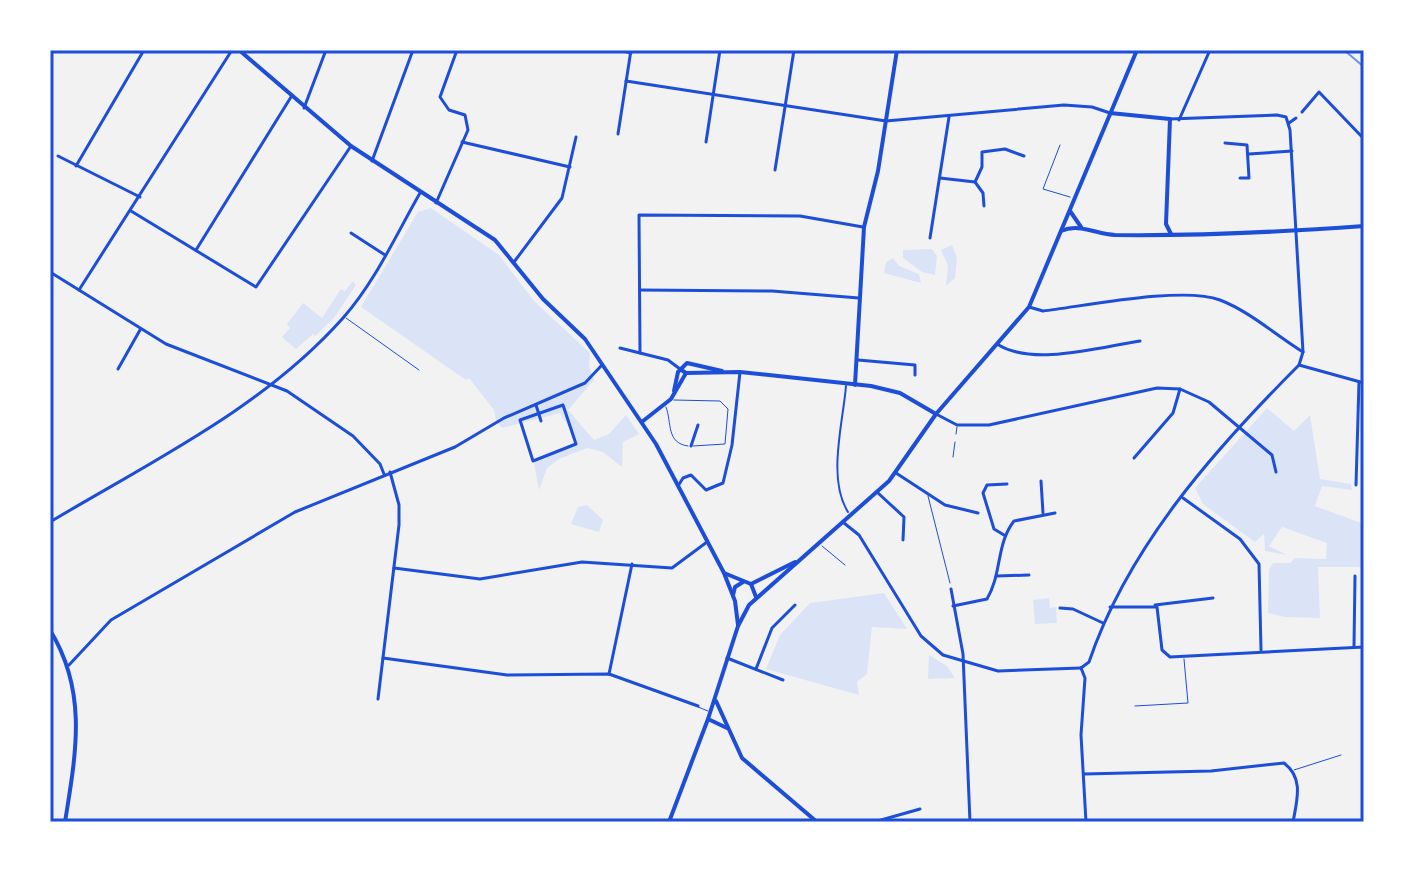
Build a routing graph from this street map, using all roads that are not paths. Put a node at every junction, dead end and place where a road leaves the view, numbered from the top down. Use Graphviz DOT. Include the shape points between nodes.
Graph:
graph roads {
  1 [pos="144,50"];
  2 [pos="232,50"];
  3 [pos="239,50"];
  4 [pos="326,50"];
  5 [pos="413,50"];
  6 [pos="457,50"];
  7 [pos="620,50"];
  8 [pos="720,50"];
  9 [pos="794,50"];
  10 [pos="897,50"];
  11 [pos="1137,50"];
  12 [pos="1210,50"];
  13 [pos="631,51"];
  14 [pos="626,81"];
  15 [pos="714,94"];
  16 [pos="292,97"];
  17 [pos="786,105"];
  18 [pos="304,108"];
  19 [pos="1302,112"];
  20 [pos="1110,113"];
  21 [pos="949,117"];
  22 [pos="1296,118"];
  23 [pos="1170,119"];
  24 [pos="1179,120"];
  25 [pos="886,121"];
  26 [pos="1289,123"];
  27 [pos="618,134"];
  28 [pos="576,137"];
  29 [pos="1364,139"];
  30 [pos="462,142"];
  31 [pos="706,142"];
  32 [pos="1225,143"];
  33 [pos="1060,145"];
  34 [pos="351,146"];
  35 [pos="1292,151"];
  36 [pos="1249,154"];
  37 [pos="58,156"];
  38 [pos="1024,156"];
  39 [pos="372,161"];
  40 [pos="76,166"];
  41 [pos="570,167"];
  42 [pos="775,170"];
  43 [pos="940,178"];
  44 [pos="1240,178"];
  45 [pos="975,182"];
  46 [pos="420,193"];
  47 [pos="140,197"];
  48 [pos="1073,198"];
  49 [pos="436,203"];
  50 [pos="984,206"];
  51 [pos="1069,209"];
  52 [pos="131,211"];
  53 [pos="1166,224"];
  54 [pos="1364,226"];
  55 [pos="864,227"];
  56 [pos="1083,229"];
  57 [pos="1296,231"];
  58 [pos="1060,232"];
  59 [pos="351,233"];
  60 [pos="1171,234"];
  61 [pos="1156,235"];
  62 [pos="930,238"];
  63 [pos="196,250"];
  64 [pos="385,255"];
  65 [pos="514,262"];
  66 [pos="50,272"];
  67 [pos="79,290"];
  68 [pos="640,290"];
  69 [pos="859,298"];
  70 [pos="1029,307"];
  71 [pos="344,317"];
  72 [pos="140,330"];
  73 [pos="1140,341"];
  74 [pos="997,344"];
  75 [pos="620,348"];
  76 [pos="1303,352"];
  77 [pos="640,353"];
  78 [pos="857,360"];
  79 [pos="604,364"];
  80 [pos="1299,365"];
  81 [pos="118,369"];
  82 [pos="680,369"];
  83 [pos="419,370"];
  84 [pos="724,371"];
  85 [pos="740,372"];
  86 [pos="686,373"];
  87 [pos="915,375"];
  88 [pos="1362,383"];
  89 [pos="273,384"];
  90 [pos="847,385"];
  91 [pos="855,385"];
  92 [pos="1180,389"];
  93 [pos="674,391"];
  94 [pos="671,399"];
  95 [pos="535,404"];
  96 [pos="665,404"];
  97 [pos="538,413"];
  98 [pos="936,414"];
  99 [pos="541,421"];
  100 [pos="643,421"];
  101 [pos="698,425"];
  102 [pos="957,425"];
  103 [pos="1240,428"];
  104 [pos="956,434"];
  105 [pos="955,442"];
  106 [pos="691,446"];
  107 [pos="953,457"];
  108 [pos="1134,458"];
  109 [pos="1357,471"];
  110 [pos="1364,471"];
  111 [pos="390,472"];
  112 [pos="1276,472"];
  113 [pos="896,473"];
  114 [pos="384,475"];
  115 [pos="1041,481"];
  116 [pos="1007,484"];
  117 [pos="1356,485"];
  118 [pos="678,486"];
  119 [pos="878,493"];
  120 [pos="928,496"];
  121 [pos="1183,498"];
  122 [pos="848,512"];
  123 [pos="978,513"];
  124 [pos="1055,513"];
  125 [pos="1043,514"];
  126 [pos="50,522"];
  127 [pos="844,523"];
  128 [pos="1004,535"];
  129 [pos="903,540"];
  130 [pos="707,542"];
  131 [pos="820,545"];
  132 [pos="801,559"];
  133 [pos="632,564"];
  134 [pos="845,565"];
  135 [pos="394,568"];
  136 [pos="724,573"];
  137 [pos="1029,575"];
  138 [pos="997,576"];
  139 [pos="1355,576"];
  140 [pos="743,582"];
  141 [pos="950,583"];
  142 [pos="751,584"];
  143 [pos="951,589"];
  144 [pos="756,598"];
  145 [pos="1213,598"];
  146 [pos="734,599"];
  147 [pos="749,605"];
  148 [pos="795,605"];
  149 [pos="1155,605"];
  150 [pos="953,606"];
  151 [pos="1110,607"];
  152 [pos="1060,608"];
  153 [pos="1103,623"];
  154 [pos="738,626"];
  155 [pos="50,630"];
  156 [pos="1354,646"];
  157 [pos="1364,647"];
  158 [pos="1261,651"];
  159 [pos="1184,657"];
  160 [pos="383,658"];
  161 [pos="727,658"];
  162 [pos="963,662"];
  163 [pos="69,665"];
  164 [pos="1081,668"];
  165 [pos="756,669"];
  166 [pos="609,674"];
  167 [pos="783,680"];
  168 [pos="378,699"];
  169 [pos="715,699"];
  170 [pos="698,706"];
  171 [pos="1135,706"];
  172 [pos="711,712"];
  173 [pos="708,719"];
  174 [pos="729,730"];
  175 [pos="1341,755"];
  176 [pos="1294,770"];
  177 [pos="1084,774"];
  178 [pos="920,809"];
  179 [pos="669,820"];
  180 [pos="65,822"];
  181 [pos="678,822"];
  182 [pos="817,822"];
  183 [pos="874,822"];
  184 [pos="970,822"];
  185 [pos="1086,822"];
  186 [pos="1293,822"];
  1 -- 40 [label="street"];
  2 -- 47 [label="street"];
  3 -- 16 [label="main road"];
  4 -- 18 [label="street"];
  5 -- 39 [label="street"];
  6 -- 30 [label="street" via="440,97 442,104 468,121"];
  7 -- 13 [label="street"];
  8 -- 15 [label="street"];
  9 -- 17 [label="street"];
  10 -- 25 [label="main road"];
  11 -- 20 [label="main road"];
  12 -- 24 [label="street"];
  13 -- 14 [label="street"];
  14 -- 15 [label="street"];
  14 -- 27 [label="street"];
  15 -- 17 [label="street"];
  15 -- 31 [label="street"];
  16 -- 18 [label="main road"];
  16 -- 63 [label="street"];
  17 -- 25 [label="street"];
  17 -- 42 [label="street"];
  18 -- 34 [label="main road"];
  19 -- 29 [label="street" via="1319,92"];
  20 -- 21 [label="street" via="1064,105"];
  20 -- 23 [label="main road"];
  20 -- 48 [label="main road"];
  21 -- 25 [label="street"];
  21 -- 43 [label="street"];
  22 -- 26 [label="street"];
  23 -- 24 [label="street"];
  23 -- 53 [label="main road"];
  24 -- 26 [label="street" via="1277,115"];
  25 -- 55 [label="main road"];
  26 -- 35 [label="street"];
  28 -- 41 [label="street"];
  30 -- 41 [label="street"];
  30 -- 49 [label="street"];
  32 -- 36 [label="street" via="1243,142"];
  33 -- 48 [label="lane" via="1043,189"];
  34 -- 39 [label="main road"];
  34 -- 63 [label="street" via="256,287"];
  35 -- 36 [label="street"];
  35 -- 57 [label="street"];
  36 -- 44 [label="street" via="1249,178"];
  37 -- 40 [label="street"];
  38 -- 45 [label="street" via="1005,149 982,152"];
  39 -- 46 [label="main road"];
  40 -- 47 [label="street"];
  41 -- 65 [label="street" via="562,198"];
  43 -- 45 [label="street"];
  43 -- 62 [label="street"];
  45 -- 50 [label="street"];
  46 -- 49 [label="main road"];
  46 -- 64 [label="street"];
  47 -- 52 [label="street"];
  48 -- 51 [label="main road"];
  49 -- 65 [label="main road" via="482,230"];
  51 -- 56 [label="main road"];
  51 -- 58 [label="main road"];
  52 -- 63 [label="street"];
  52 -- 67 [label="street"];
  53 -- 60 [label="main road"];
  53 -- 61 [label="main road"];
  54 -- 57 [label="main road"];
  55 -- 68 [label="street" via="800,216 639,215"];
  55 -- 69 [label="main road"];
  56 -- 58 [label="main road"];
  56 -- 61 [label="main road"];
  57 -- 60 [label="main road"];
  57 -- 76 [label="street"];
  58 -- 70 [label="main road"];
  59 -- 64 [label="street"];
  60 -- 61 [label="main road"];
  64 -- 71 [label="street"];
  65 -- 79 [label="main road"];
  66 -- 67 [label="street"];
  67 -- 72 [label="street"];
  68 -- 69 [label="street"];
  68 -- 77 [label="street"];
  69 -- 78 [label="main road"];
  70 -- 74 [label="main road"];
  70 -- 76 [label="street" via="1043,311 1210,297"];
  71 -- 83 [label="lane"];
  71 -- 89 [label="street"];
  72 -- 81 [label="street"];
  72 -- 89 [label="street"];
  73 -- 74 [label="street" via="1034,356"];
  74 -- 98 [label="main road"];
  75 -- 77 [label="street"];
  76 -- 80 [label="street"];
  77 -- 82 [label="street"];
  78 -- 87 [label="street" via="915,365"];
  78 -- 91 [label="main road"];
  79 -- 95 [label="street" via="585,383"];
  79 -- 100 [label="main road"];
  80 -- 88 [label="street"];
  80 -- 103 [label="street"];
  82 -- 84 [label="main road" via="692,362"];
  82 -- 86 [label="main road"];
  82 -- 93 [label="main road"];
  84 -- 85 [label="main road"];
  84 -- 86 [label="main road"];
  85 -- 90 [label="main road"];
  85 -- 118 [label="street" via="723,483 706,490 691,475"];
  86 -- 93 [label="main road"];
  88 -- 109 [label="street"];
  89 -- 114 [label="street" via="353,436"];
  89 -- 126 [label="street" via="241,409"];
  90 -- 91 [label="main road"];
  90 -- 122 [label="street" via="839,484"];
  91 -- 98 [label="main road" via="893,390"];
  92 -- 102 [label="street" via="1157,388 989,425"];
  92 -- 103 [label="street" via="1203,398"];
  92 -- 108 [label="street" via="1173,413"];
  93 -- 94 [label="main road"];
  94 -- 96 [label="main road"];
  94 -- 106 [label="lane" via="720,401 728,409 725,444"];
  95 -- 97 [label="street"];
  95 -- 111 [label="street" via="455,447"];
  96 -- 100 [label="main road"];
  96 -- 106 [label="lane" via="671,435"];
  97 -- 97 [label="street" via="520,420 533,461 576,444 563,405"];
  97 -- 99 [label="street"];
  98 -- 102 [label="street"];
  98 -- 113 [label="main road"];
  100 -- 118 [label="main road"];
  101 -- 106 [label="street"];
  102 -- 104 [label="lane"];
  103 -- 112 [label="street" via="1272,455"];
  103 -- 121 [label="street"];
  105 -- 107 [label="lane"];
  109 -- 110 [label="street"];
  109 -- 117 [label="street"];
  111 -- 114 [label="street"];
  111 -- 135 [label="street" via="399,505"];
  113 -- 119 [label="main road"];
  113 -- 120 [label="street"];
  114 -- 163 [label="street" via="295,512 111,620"];
  115 -- 125 [label="street"];
  116 -- 128 [label="street" via="987,485 983,493 994,529"];
  118 -- 130 [label="main road"];
  119 -- 127 [label="main road"];
  119 -- 129 [label="street" via="904,517"];
  120 -- 123 [label="street"];
  120 -- 141 [label="lane"];
  121 -- 151 [label="street" via="1133,564"];
  121 -- 158 [label="street" via="1240,539 1259,564"];
  124 -- 125 [label="street"];
  125 -- 128 [label="street" via="1014,521"];
  127 -- 131 [label="main road"];
  127 -- 162 [label="street" via="859,535 925,641"];
  128 -- 138 [label="street"];
  130 -- 133 [label="street" via="672,568"];
  130 -- 136 [label="main road"];
  131 -- 132 [label="main road"];
  131 -- 134 [label="lane"];
  132 -- 142 [label="main road"];
  132 -- 144 [label="main road"];
  133 -- 135 [label="street" via="582,562 480,579"];
  133 -- 166 [label="street"];
  135 -- 160 [label="street"];
  136 -- 140 [label="main road"];
  136 -- 146 [label="main road"];
  137 -- 138 [label="street"];
  138 -- 150 [label="street" via="987,599"];
  139 -- 156 [label="street"];
  140 -- 142 [label="main road"];
  140 -- 146 [label="main road" via="735,587"];
  142 -- 144 [label="main road"];
  143 -- 150 [label="street"];
  144 -- 147 [label="main road"];
  145 -- 149 [label="street"];
  146 -- 147 [label="main road"];
  146 -- 154 [label="main road"];
  147 -- 154 [label="main road"];
  148 -- 165 [label="street" via="772,628"];
  149 -- 151 [label="street"];
  149 -- 159 [label="street" via="1162,650 1170,657"];
  150 -- 162 [label="street"];
  151 -- 153 [label="street"];
  152 -- 153 [label="street"];
  153 -- 164 [label="street" via="1089,662"];
  154 -- 161 [label="main road"];
  155 -- 163 [label="main road"];
  156 -- 157 [label="street"];
  156 -- 158 [label="street"];
  158 -- 159 [label="street"];
  159 -- 171 [label="lane" via="1188,703"];
  160 -- 166 [label="street" via="507,675"];
  160 -- 168 [label="street"];
  161 -- 165 [label="street"];
  161 -- 169 [label="main road"];
  162 -- 164 [label="street" via="1002,671"];
  162 -- 184 [label="street"];
  163 -- 180 [label="main road" via="78,738"];
  164 -- 177 [label="street"];
  165 -- 167 [label="street"];
  166 -- 170 [label="street"];
  169 -- 172 [label="main road"];
  169 -- 174 [label="main road"];
  170 -- 172 [label="lane"];
  172 -- 173 [label="main road"];
  173 -- 174 [label="main road"];
  173 -- 179 [label="main road"];
  174 -- 182 [label="main road" via="742,758"];
  175 -- 176 [label="lane"];
  176 -- 177 [label="street" via="1279,762 1211,771"];
  176 -- 186 [label="street" via="1298,795"];
  177 -- 185 [label="street"];
  178 -- 183 [label="street"];
  179 -- 181 [label="street"];
}
